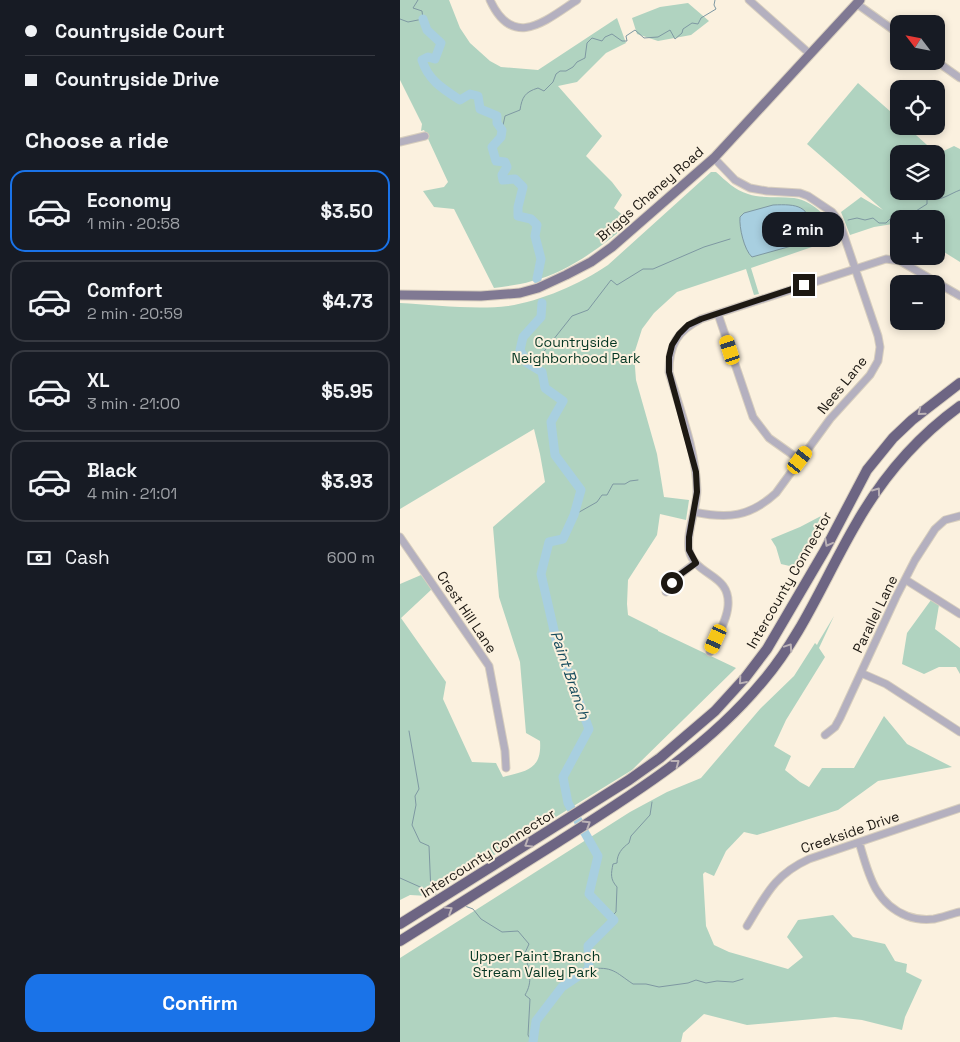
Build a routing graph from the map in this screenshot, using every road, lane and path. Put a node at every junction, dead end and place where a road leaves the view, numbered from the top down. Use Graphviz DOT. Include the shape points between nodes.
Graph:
graph roads {
  1 [pos="490,0"];
  2 [pos="577,0"];
  3 [pos="749,0"];
  4 [pos="858,2"];
  5 [pos="890,27"];
  6 [pos="810,54"];
  7 [pos="945,67"];
  8 [pos="960,78"];
  9 [pos="425,136"];
  10 [pos="400,142"];
  11 [pos="714,158"];
  12 [pos="856,268"];
  13 [pos="400,295"];
  14 [pos="960,296"];
  15 [pos="718,314"];
  16 [pos="960,383"];
  17 [pos="960,406"];
  18 [pos="800,460"];
  19 [pos="694,512"];
  20 [pos="960,516"];
  21 [pos="400,537"];
  22 [pos="696,563"];
  23 [pos="906,580"];
  24 [pos="666,592"];
  25 [pos="960,614"];
  26 [pos="710,652"];
  27 [pos="861,673"];
  28 [pos="960,732"];
  29 [pos="825,735"];
  30 [pos="506,768"];
  31 [pos="960,808"];
  32 [pos="859,842"];
  33 [pos="960,912"];
  34 [pos="400,924"];
  35 [pos="747,926"];
  36 [pos="404,938"];
  1 -- 2 [label="street" via="502,20 521,28 542,23"];
  3 -- 6 [label="street"];
  4 -- 5 [label="street"];
  4 -- 6 [label="main road, Briggs Chaney Road"];
  6 -- 11 [label="main road, Briggs Chaney Road"];
  7 -- 8 [label="street"];
  9 -- 10 [label="street"];
  11 -- 12 [label="street, Nees Lane" via="735,180 750,188 800,193 832,212 839,221"];
  11 -- 13 [label="main road, Briggs Chaney Road" via="612,247 583,266 538,288 481,296"];
  12 -- 14 [label="street" via="886,259 900,261"];
  12 -- 15 [label="street"];
  12 -- 18 [label="street, Nees Lane" via="878,336 878,361"];
  15 -- 18 [label="street" via="753,417 769,438"];
  15 -- 19 [label="street" via="688,325 672,345 669,357 669,372 696,472"];
  16 -- 34 [label="highway, Intercounty Connector, one-way" via="912,420 867,470 767,649 715,711 629,780"];
  36 -- 17 [label="highway, Intercounty Connector, one-way" via="637,792 704,741 762,683 795,637 876,491 917,442"];
  18 -- 19 [label="street, Nees Lane" via="776,493 755,509 727,516"];
  19 -- 22 [label="street" via="689,550"];
  20 -- 23 [label="street, Parallel Lane" via="945,520 935,529"];
  21 -- 30 [label="street, Crest Hill Lane" via="489,666"];
  22 -- 24 [label="street" via="678,576"];
  22 -- 26 [label="street" via="723,585 728,598 727,614"];
  23 -- 25 [label="street"];
  23 -- 27 [label="street, Parallel Lane"];
  27 -- 28 [label="street" via="886,684"];
  27 -- 29 [label="street, Parallel Lane" via="835,727"];
  31 -- 32 [label="street, Creekside Drive"];
  32 -- 33 [label="street" via="874,888 886,904 911,918 933,919"];
  32 -- 35 [label="street, Creekside Drive" via="809,859 778,878"];
}
